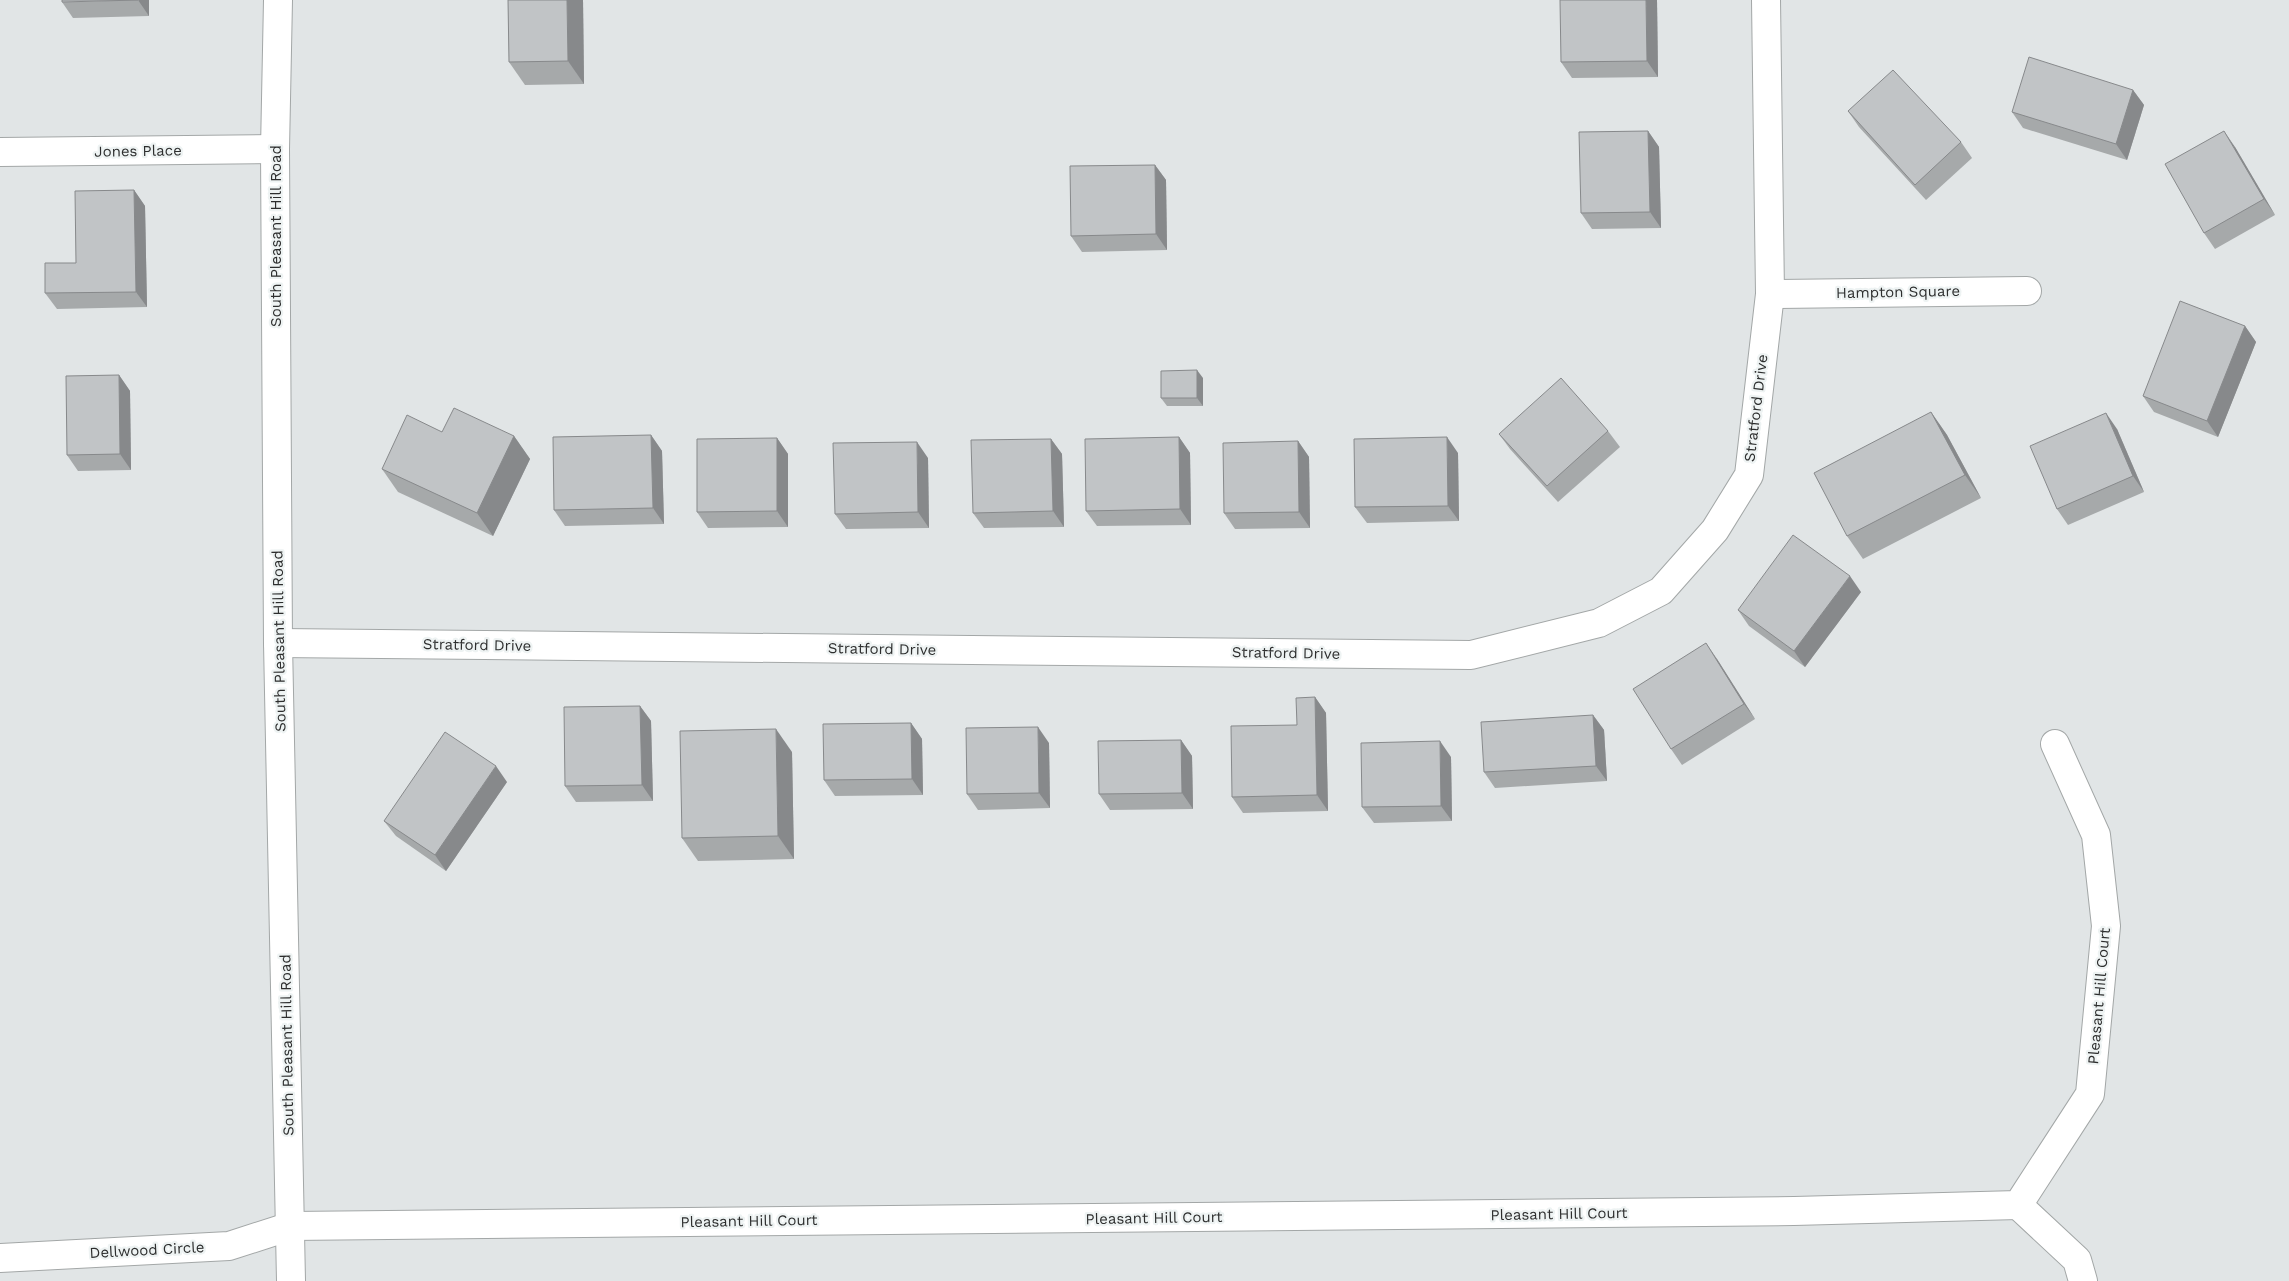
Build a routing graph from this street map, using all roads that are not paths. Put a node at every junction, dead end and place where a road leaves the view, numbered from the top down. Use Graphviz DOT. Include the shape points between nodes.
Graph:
graph roads {
  1 [pos="278,0"];
  2 [pos="1766,0"];
  3 [pos="275,149"];
  4 [pos="0,152"];
  5 [pos="2027,290"];
  6 [pos="1770,294"];
  7 [pos="278,643"];
  8 [pos="2055,744"];
  9 [pos="2018,1205"];
  10 [pos="291,1226"];
  11 [pos="0,1258"];
  12 [pos="291,1281"];
  13 [pos="2083,1281"];
  1 -- 3 [label="street, South Pleasant Hill Road"];
  2 -- 6 [label="street, Stratford Drive"];
  3 -- 4 [label="street, Jones Place"];
  3 -- 7 [label="street, South Pleasant Hill Road"];
  5 -- 6 [label="street, Hampton Square"];
  6 -- 7 [label="street, Stratford Drive" via="1749,475 1715,530 1661,590 1599,623 1471,655"];
  7 -- 10 [label="street, South Pleasant Hill Road"];
  8 -- 9 [label="street, Pleasant Hill Court" via="2096,835 2106,926 2090,1094"];
  9 -- 10 [label="street, Pleasant Hill Court" via="1794,1211"];
  9 -- 13 [label="street" via="2077,1260"];
  10 -- 11 [label="street, Dellwood Circle" via="229,1246"];
  10 -- 12 [label="street, South Pleasant Hill Road"];
}
